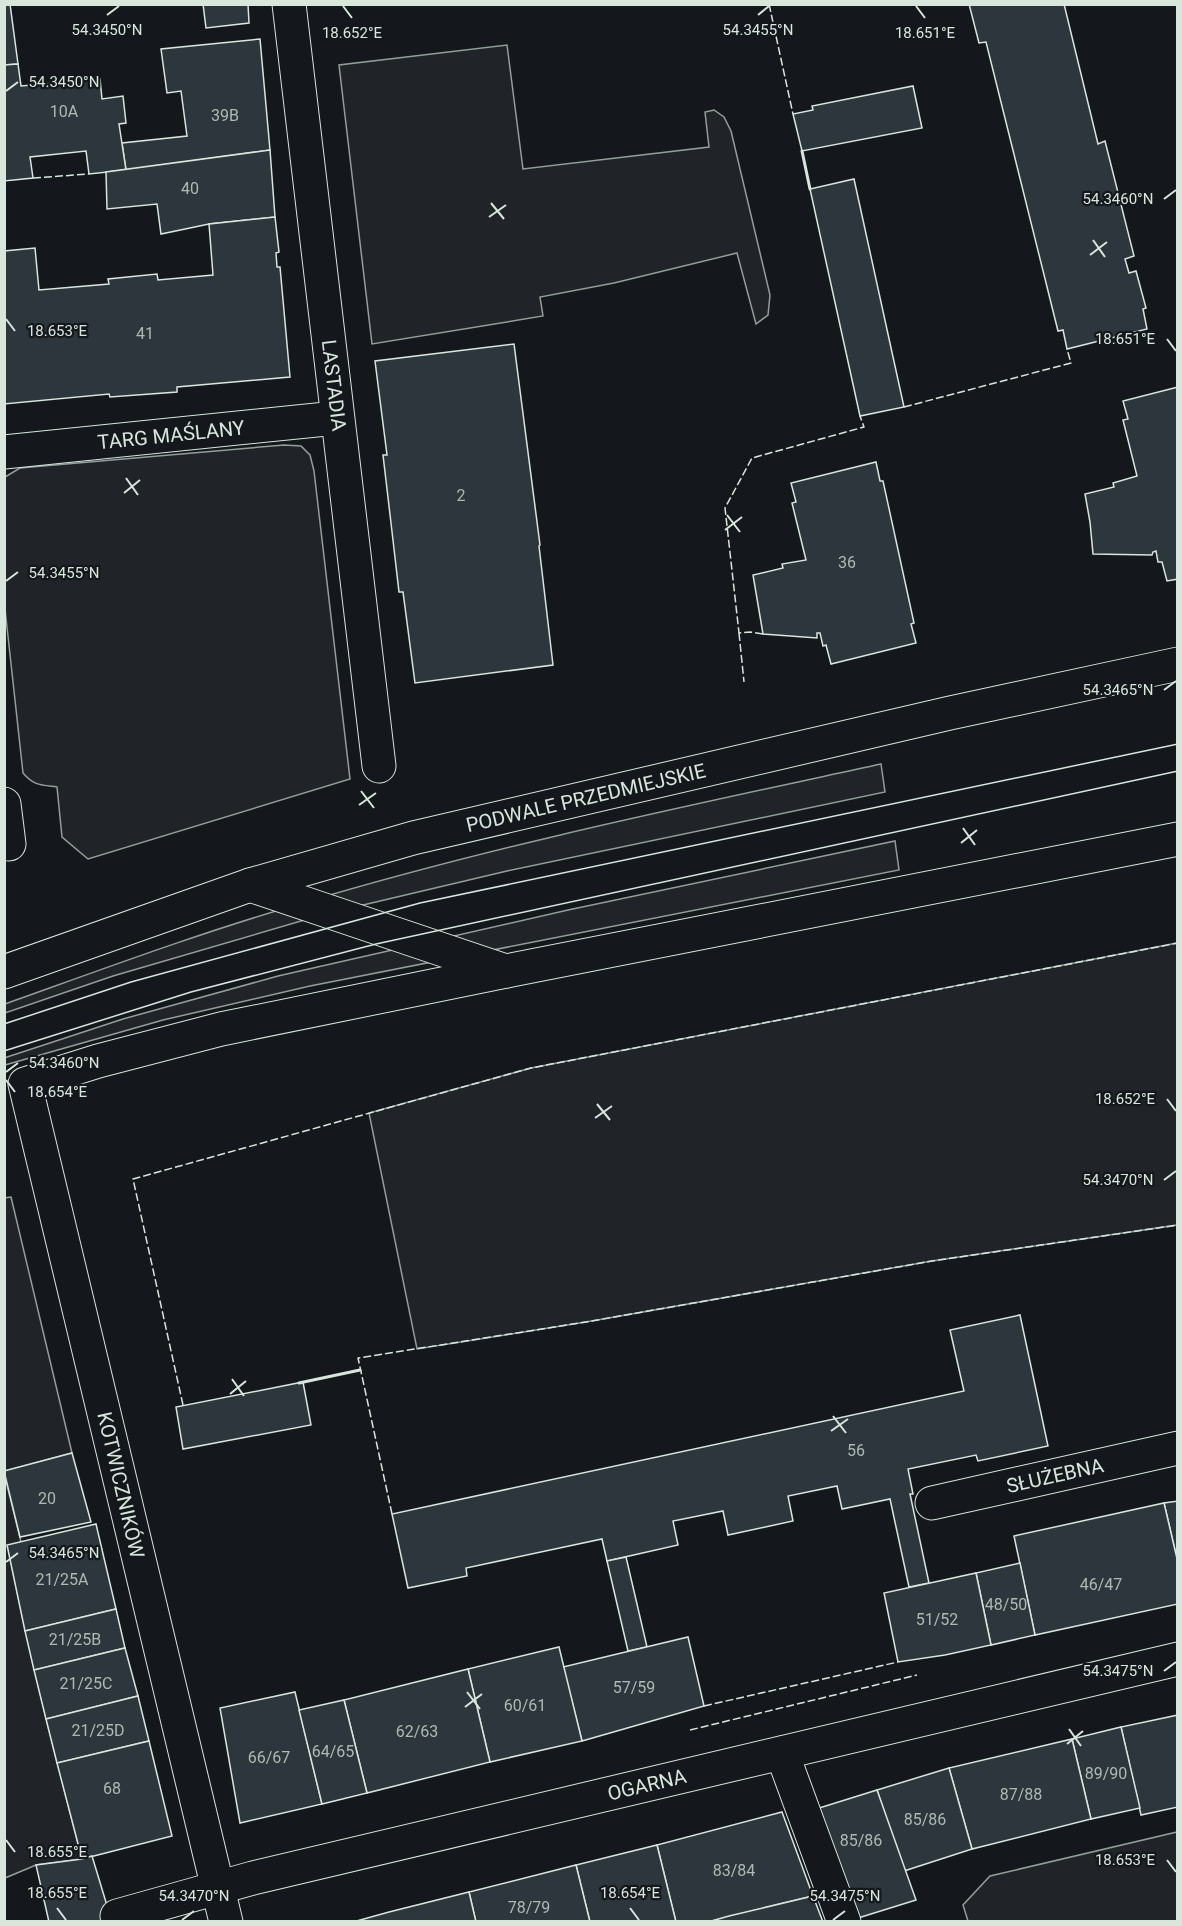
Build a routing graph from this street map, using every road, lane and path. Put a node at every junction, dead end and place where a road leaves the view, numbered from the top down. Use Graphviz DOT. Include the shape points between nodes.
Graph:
graph roads {
  1 [pos="290,4"];
  2 [pos="336,418"];
  3 [pos="4,452"];
  4 [pos="1178,664"];
  5 [pos="379,766"];
  6 [pos="4,804"];
  7 [pos="1178,839"];
  8 [pos="9,844"];
  9 [pos="250,885"];
  10 [pos="506,971"];
  11 [pos="4,972"];
  12 [pos="1178,1448"];
  13 [pos="932,1503"];
  14 [pos="1178,1659"];
  15 [pos="782,1753"];
  16 [pos="218,1887"];
  17 [pos="117,1916"];
  18 [pos="226,1922"];
  19 [pos="844,1922"];
  1 -- 2 [label="street, LASTADIA"];
  2 -- 3 [label="street, TARG MAŚLANY"];
  2 -- 5 [label="street, LASTADIA"];
  4 -- 9 [label="street, PODWALE PRZEDMIEJSKIE" via="412,838"];
  6 -- 8 [label="street"];
  7 -- 10 [label="street"];
  9 -- 10 [label="street"];
  9 -- 11 [label="street, PODWALE PRZEDMIEJSKIE"];
  10 -- 16 [label="street, KOTWICZNIKÓW" via="221,1029 25,1084"];
  12 -- 13 [label="street, SŁUŻEBNA"];
  14 -- 15 [label="street, OGARNA"];
  15 -- 16 [label="street, OGARNA"];
  15 -- 19 [label="street"];
  16 -- 17 [label="street, OGARNA"];
  16 -- 18 [label="street, KOTWICZNIKÓW"];
}
